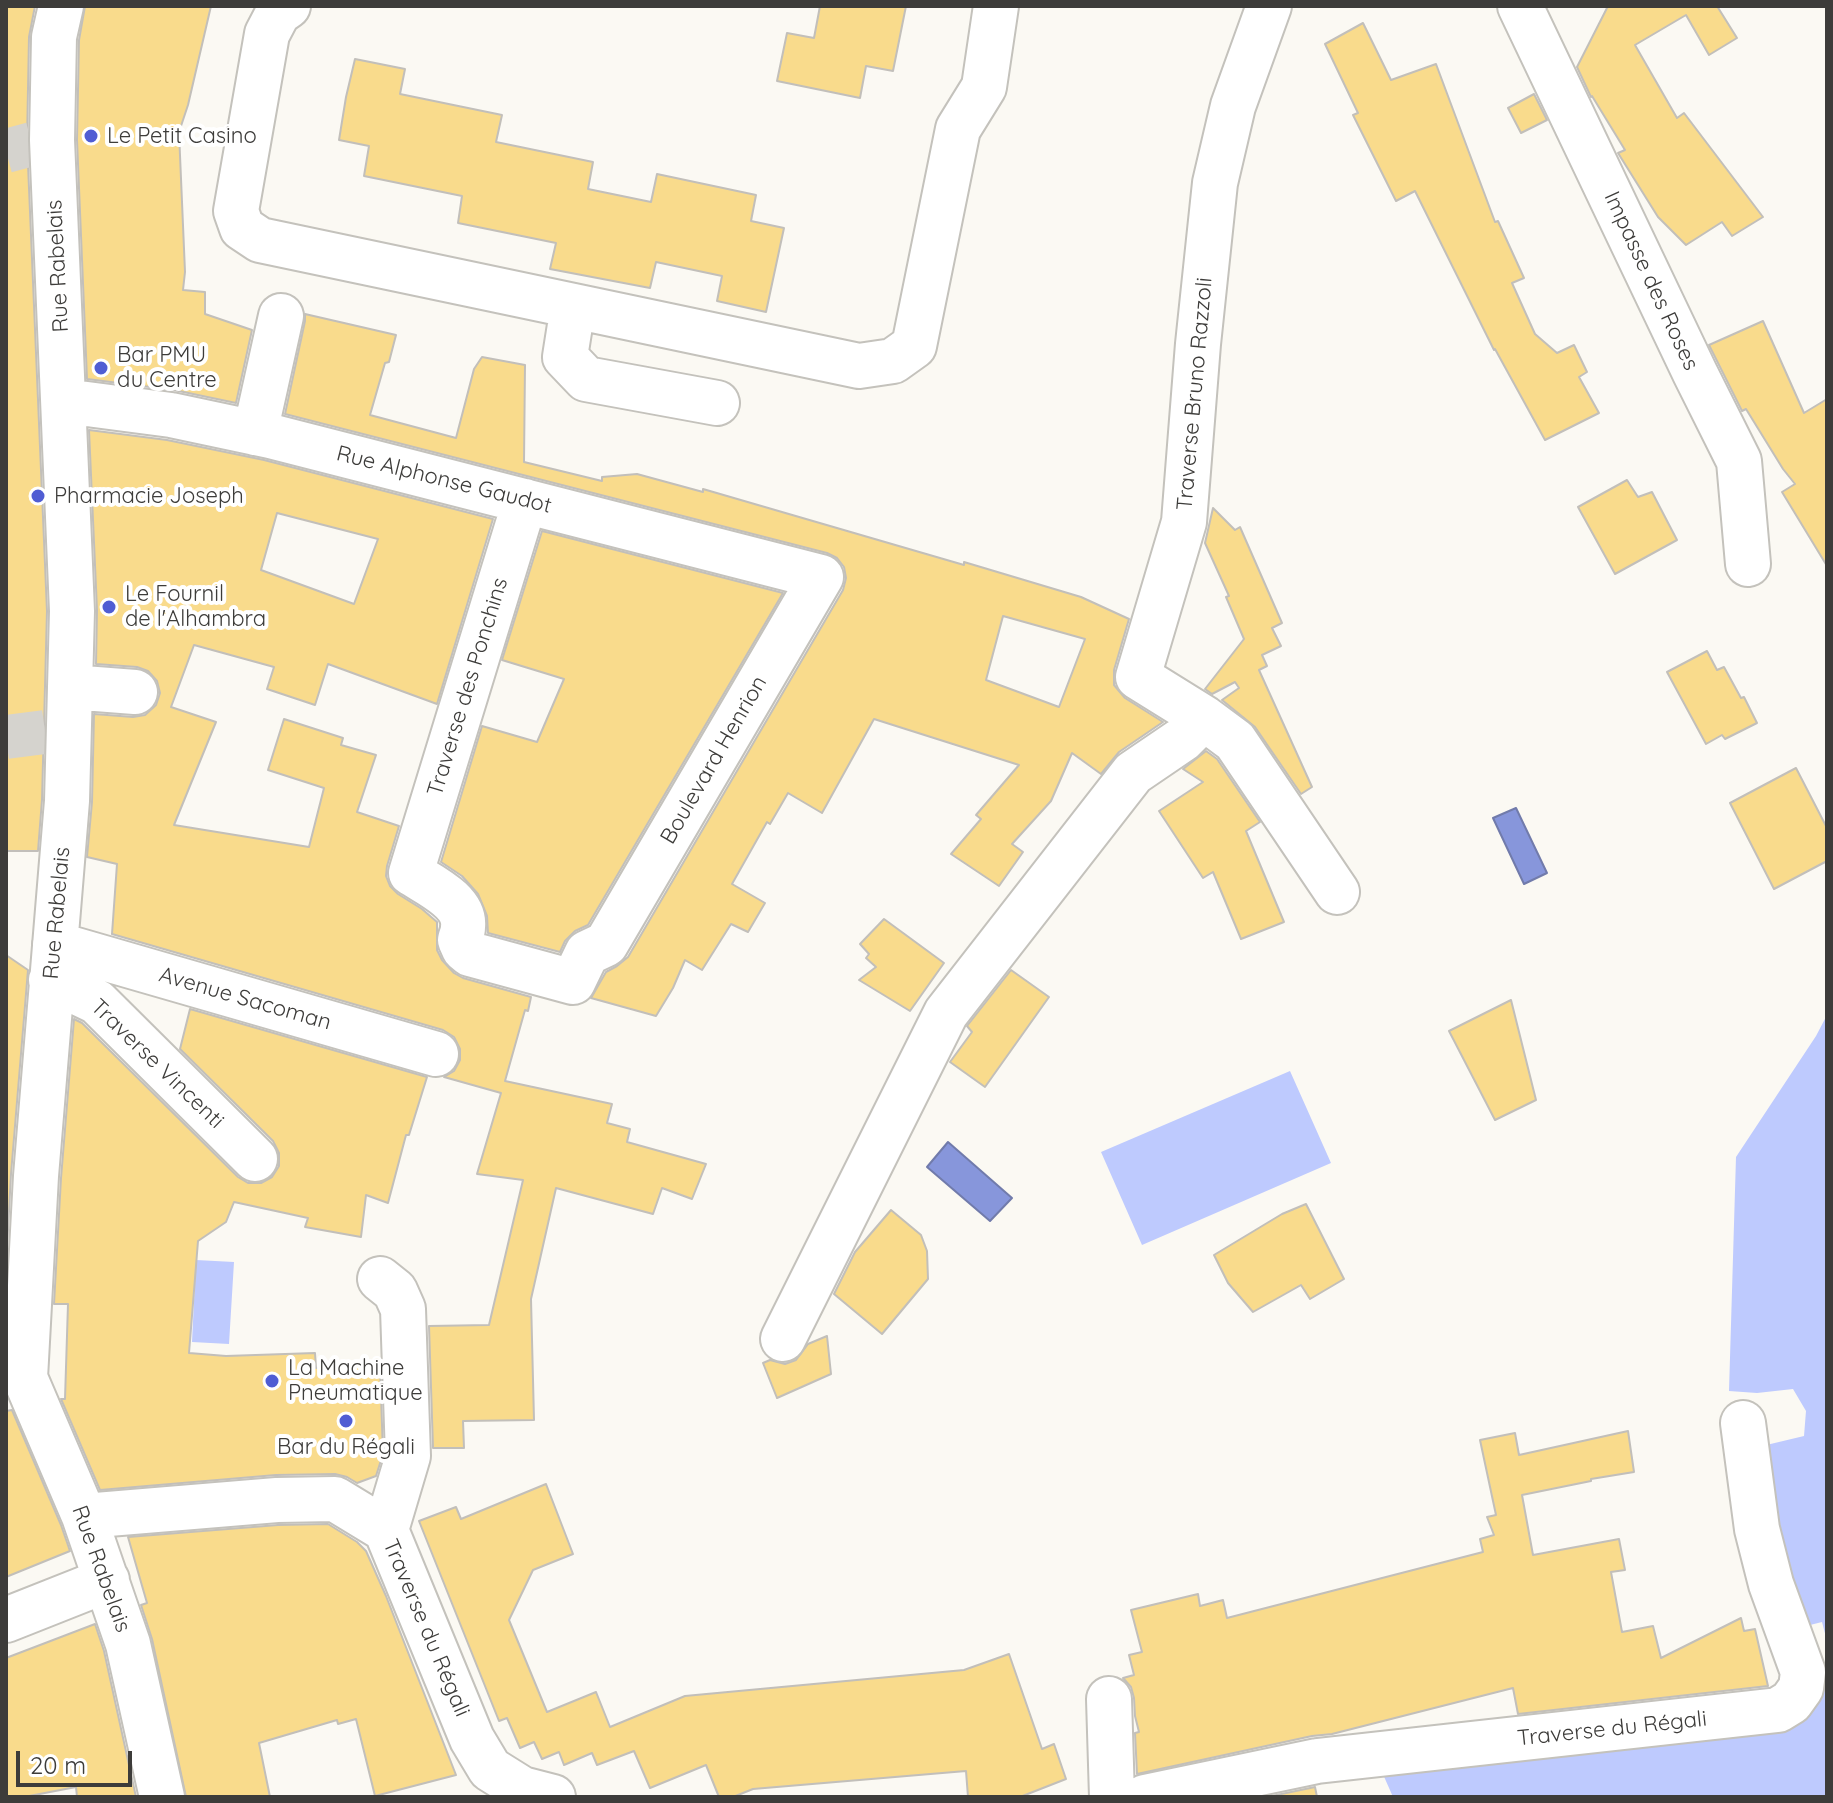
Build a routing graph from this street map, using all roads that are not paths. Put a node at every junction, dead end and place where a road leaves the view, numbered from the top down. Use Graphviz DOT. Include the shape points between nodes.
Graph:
graph roads {
  1 [pos="61,6"];
  2 [pos="288,6"];
  3 [pos="996,6"];
  4 [pos="1241,6"];
  5 [pos="1269,6"];
  6 [pos="1520,6"];
  7 [pos="1233,106"];
  8 [pos="573,306"];
  9 [pos="281,316"];
  10 [pos="64,401"];
  11 [pos="717,403"];
  12 [pos="255,433"];
  13 [pos="525,501"];
  14 [pos="1748,564"];
  15 [pos="821,577"];
  16 [pos="135,692"];
  17 [pos="61,715"];
  18 [pos="1204,718"];
  19 [pos="411,873"];
  20 [pos="1337,892"];
  21 [pos="53,962"];
  22 [pos="436,1054"];
  23 [pos="255,1159"];
  24 [pos="380,1279"];
  25 [pos="783,1339"];
  26 [pos="16,1378"];
  27 [pos="1743,1423"];
  28 [pos="84,1516"];
  29 [pos="386,1530"];
  30 [pos="107,1580"];
  31 [pos="6,1620"];
  32 [pos="1109,1699"];
  33 [pos="162,1797"];
  34 [pos="553,1797"];
  35 [pos="1112,1797"];
  36 [pos="1145,1797"];
  1 -- 10 [label="street, Rue Rabelais" via="42,142"];
  2 -- 8 [label="street" via="267,34 236,211 242,228 260,240"];
  3 -- 8 [label="street" via="984,87 958,129 914,346 893,361 859,366"];
  4 -- 7 [label="street, Traverse Bruno Razzoli"];
  5 -- 7 [label="street, Traverse Bruno Razzoli"];
  6 -- 14 [label="street, Impasse des Roses" via="1739,461"];
  7 -- 18 [label="street, Traverse Bruno Razzoli" via="1215,183 1184,522 1138,677"];
  8 -- 11 [label="street" via="565,357 586,379"];
  9 -- 12 [label="street"];
  10 -- 12 [label="street, Rue Alphonse Gaudot"];
  10 -- 17 [label="street, Rue Rabelais" via="72,611"];
  12 -- 13 [label="street, Rue Alphonse Gaudot"];
  13 -- 15 [label="street, Rue Alphonse Gaudot"];
  13 -- 19 [label="street, Traverse des Ponchins"];
  15 -- 19 [label="street, Boulevard Henrion" via="606,944 587,953 573,982 470,954 460,940 460,910"];
  16 -- 17 [label="street"];
  17 -- 21 [label="street, Rue Rabelais" via="67,801"];
  18 -- 20 [label="street" via="1235,741"];
  18 -- 25 [label="street" via="1133,773 946,1013"];
  21 -- 22 [label="street, Avenue Sacoman"];
  21 -- 23 [label="street, Traverse Vincenti"];
  21 -- 26 [label="street, Rue Rabelais"];
  24 -- 29 [label="street" via="395,1291 403,1309 408,1456"];
  26 -- 28 [label="street, Rue Rabelais"];
  27 -- 36 [label="street, Traverse du Régali" via="1757,1529 1803,1672 1801,1688 1791,1702 1778,1710 1317,1761"];
  28 -- 29 [label="street, Traverse du Régali" via="335,1499"];
  28 -- 30 [label="street, Rue Rabelais"];
  29 -- 34 [label="street, Traverse du Régali" via="472,1739 490,1769 522,1789"];
  30 -- 31 [label="street"];
  30 -- 33 [label="street, Rue Rabelais" via="128,1644"];
  32 -- 35 [label="street"];
}
